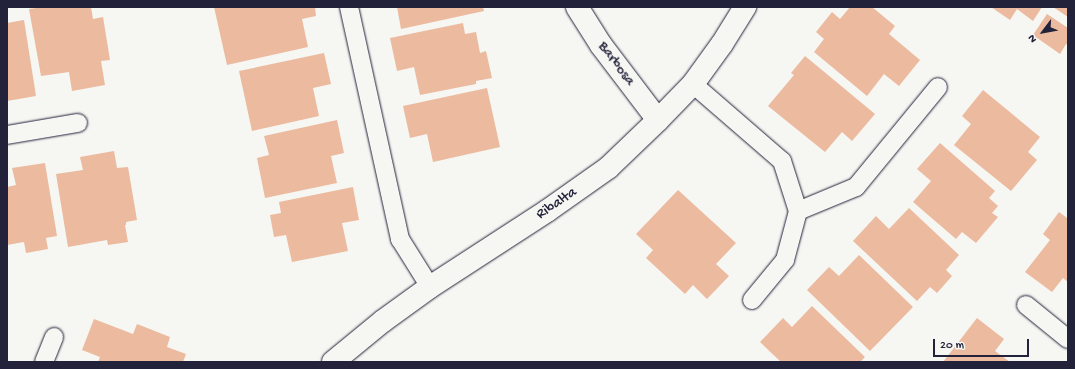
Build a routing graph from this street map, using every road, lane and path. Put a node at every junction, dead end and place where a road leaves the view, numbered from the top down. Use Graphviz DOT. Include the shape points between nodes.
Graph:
graph roads {
  1 [pos="349,7"];
  2 [pos="577,7"];
  3 [pos="745,7"];
  4 [pos="693,84"];
  5 [pos="938,87"];
  6 [pos="658,120"];
  7 [pos="78,123"];
  8 [pos="7,135"];
  9 [pos="798,212"];
  10 [pos="430,288"];
  11 [pos="752,300"];
  12 [pos="1026,305"];
  13 [pos="54,337"];
  14 [pos="1068,339"];
  15 [pos="335,361"];
  16 [pos="44,362"];
  1 -- 10 [label="lane" via="400,239"];
  2 -- 6 [label="street, Barbosa" via="601,45"];
  3 -- 4 [label="street, Ribalta"];
  4 -- 6 [label="street, Ribalta"];
  4 -- 9 [label="lane" via="782,161"];
  5 -- 9 [label="lane" via="856,187"];
  6 -- 10 [label="street, Ribalta" via="608,168"];
  7 -- 8 [label="lane"];
  9 -- 11 [label="lane" via="785,260"];
  10 -- 15 [label="street, Ribalta" via="383,321"];
  12 -- 14 [label="lane"];
  13 -- 16 [label="lane"];
}
